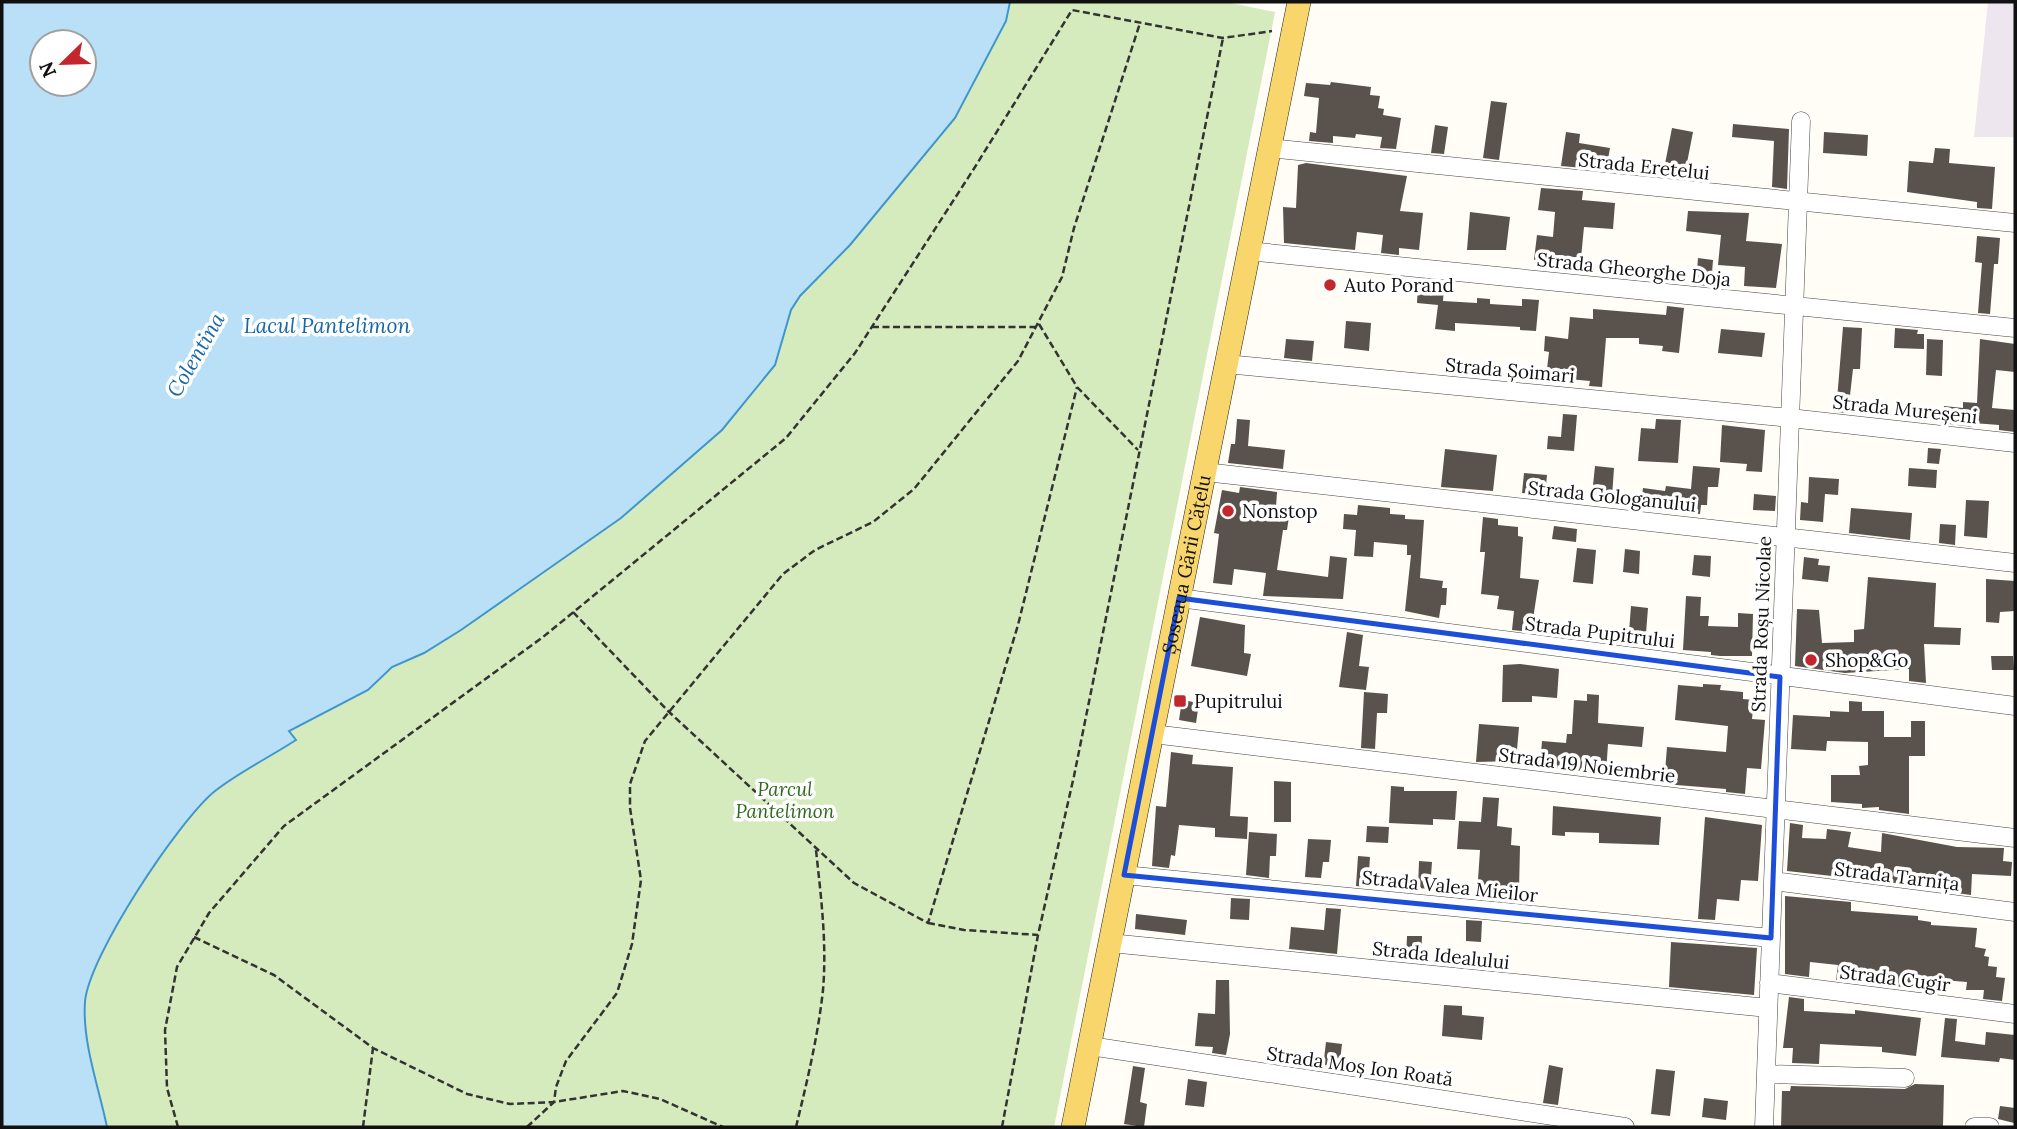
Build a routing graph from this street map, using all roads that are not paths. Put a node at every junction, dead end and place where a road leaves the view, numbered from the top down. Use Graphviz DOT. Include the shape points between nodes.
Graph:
graph roads {
  1 [pos="1299,2"];
  2 [pos="1801,121"];
  3 [pos="1269,148"];
  4 [pos="1797,203"];
  5 [pos="2015,223"];
  6 [pos="1248,251"];
  7 [pos="1794,307"];
  8 [pos="2015,328"];
  9 [pos="1226,364"];
  10 [pos="1790,418"];
  11 [pos="2015,443"];
  12 [pos="1205,472"];
  13 [pos="1785,537"];
  14 [pos="2015,563"];
  15 [pos="1179,598"];
  16 [pos="1780,677"];
  17 [pos="2015,706"];
  18 [pos="1153,734"];
  19 [pos="1776,809"];
  20 [pos="2015,838"];
  21 [pos="1124,875"];
  22 [pos="1773,881"];
  23 [pos="2015,912"];
  24 [pos="1771,938"];
  25 [pos="1110,943"];
  26 [pos="1769,983"];
  27 [pos="1768,1008"];
  28 [pos="2015,1014"];
  29 [pos="1090,1046"];
  30 [pos="1766,1074"];
  31 [pos="1905,1078"];
  32 [pos="1073,1127"];
  33 [pos="1625,1127"];
  34 [pos="1764,1127"];
  35 [pos="1974,1127"];
  36 [pos="1990,1127"];
  1 -- 3 [label="main road, Șoseaua Gării Cățelu"];
  2 -- 4 [label="street, Strada Roșu Nicolae"];
  3 -- 4 [label="street, Strada Eretelui"];
  3 -- 6 [label="main road, Șoseaua Gării Cățelu"];
  4 -- 5 [label="street, Strada Eretelui"];
  4 -- 7 [label="street, Strada Roșu Nicolae"];
  6 -- 7 [label="street, Strada Gheorghe Doja"];
  6 -- 9 [label="main road, Șoseaua Gării Cățelu"];
  7 -- 8 [label="street, Strada Gheorghe Doja"];
  7 -- 10 [label="street, Strada Roșu Nicolae"];
  9 -- 10 [label="street, Strada Șoimari"];
  9 -- 12 [label="main road, Șoseaua Gării Cățelu"];
  10 -- 11 [label="street, Strada Mureșeni"];
  10 -- 13 [label="street, Strada Roșu Nicolae"];
  12 -- 13 [label="street, Strada Gologanului"];
  12 -- 15 [label="main road, Șoseaua Gării Cățelu"];
  13 -- 14 [label="street, Strada Gologanului"];
  13 -- 16 [label="street, Strada Roșu Nicolae"];
  15 -- 16 [label="street, Strada Pupitrului"];
  15 -- 18 [label="main road, Șoseaua Gării Cățelu"];
  16 -- 17 [label="street, Strada Pupitrului"];
  16 -- 19 [label="street, Strada Roșu Nicolae"];
  18 -- 19 [label="street, Strada 19 Noiembrie"];
  18 -- 21 [label="main road, Șoseaua Gării Cățelu"];
  19 -- 20 [label="street, Strada 19 Noiembrie"];
  19 -- 22 [label="street, Strada Roșu Nicolae"];
  21 -- 24 [label="street, Strada Valea Mieilor"];
  21 -- 25 [label="main road, Șoseaua Gării Cățelu"];
  22 -- 23 [label="street, Strada Tarnița"];
  22 -- 24 [label="street, Strada Roșu Nicolae"];
  24 -- 26 [label="street, Strada Roșu Nicolae"];
  25 -- 27 [label="street, Strada Idealului"];
  25 -- 29 [label="main road, Șoseaua Gării Cățelu"];
  26 -- 27 [label="street, Strada Roșu Nicolae"];
  26 -- 28 [label="street, Strada Cugir"];
  27 -- 30 [label="street, Strada Roșu Nicolae"];
  29 -- 32 [label="main road, Șoseaua Gării Cățelu"];
  29 -- 33 [label="street, Strada Moș Ion Roată"];
  30 -- 31 [label="street"];
  30 -- 34 [label="street, Strada Roșu Nicolae"];
  35 -- 36 [label="street"];
}
